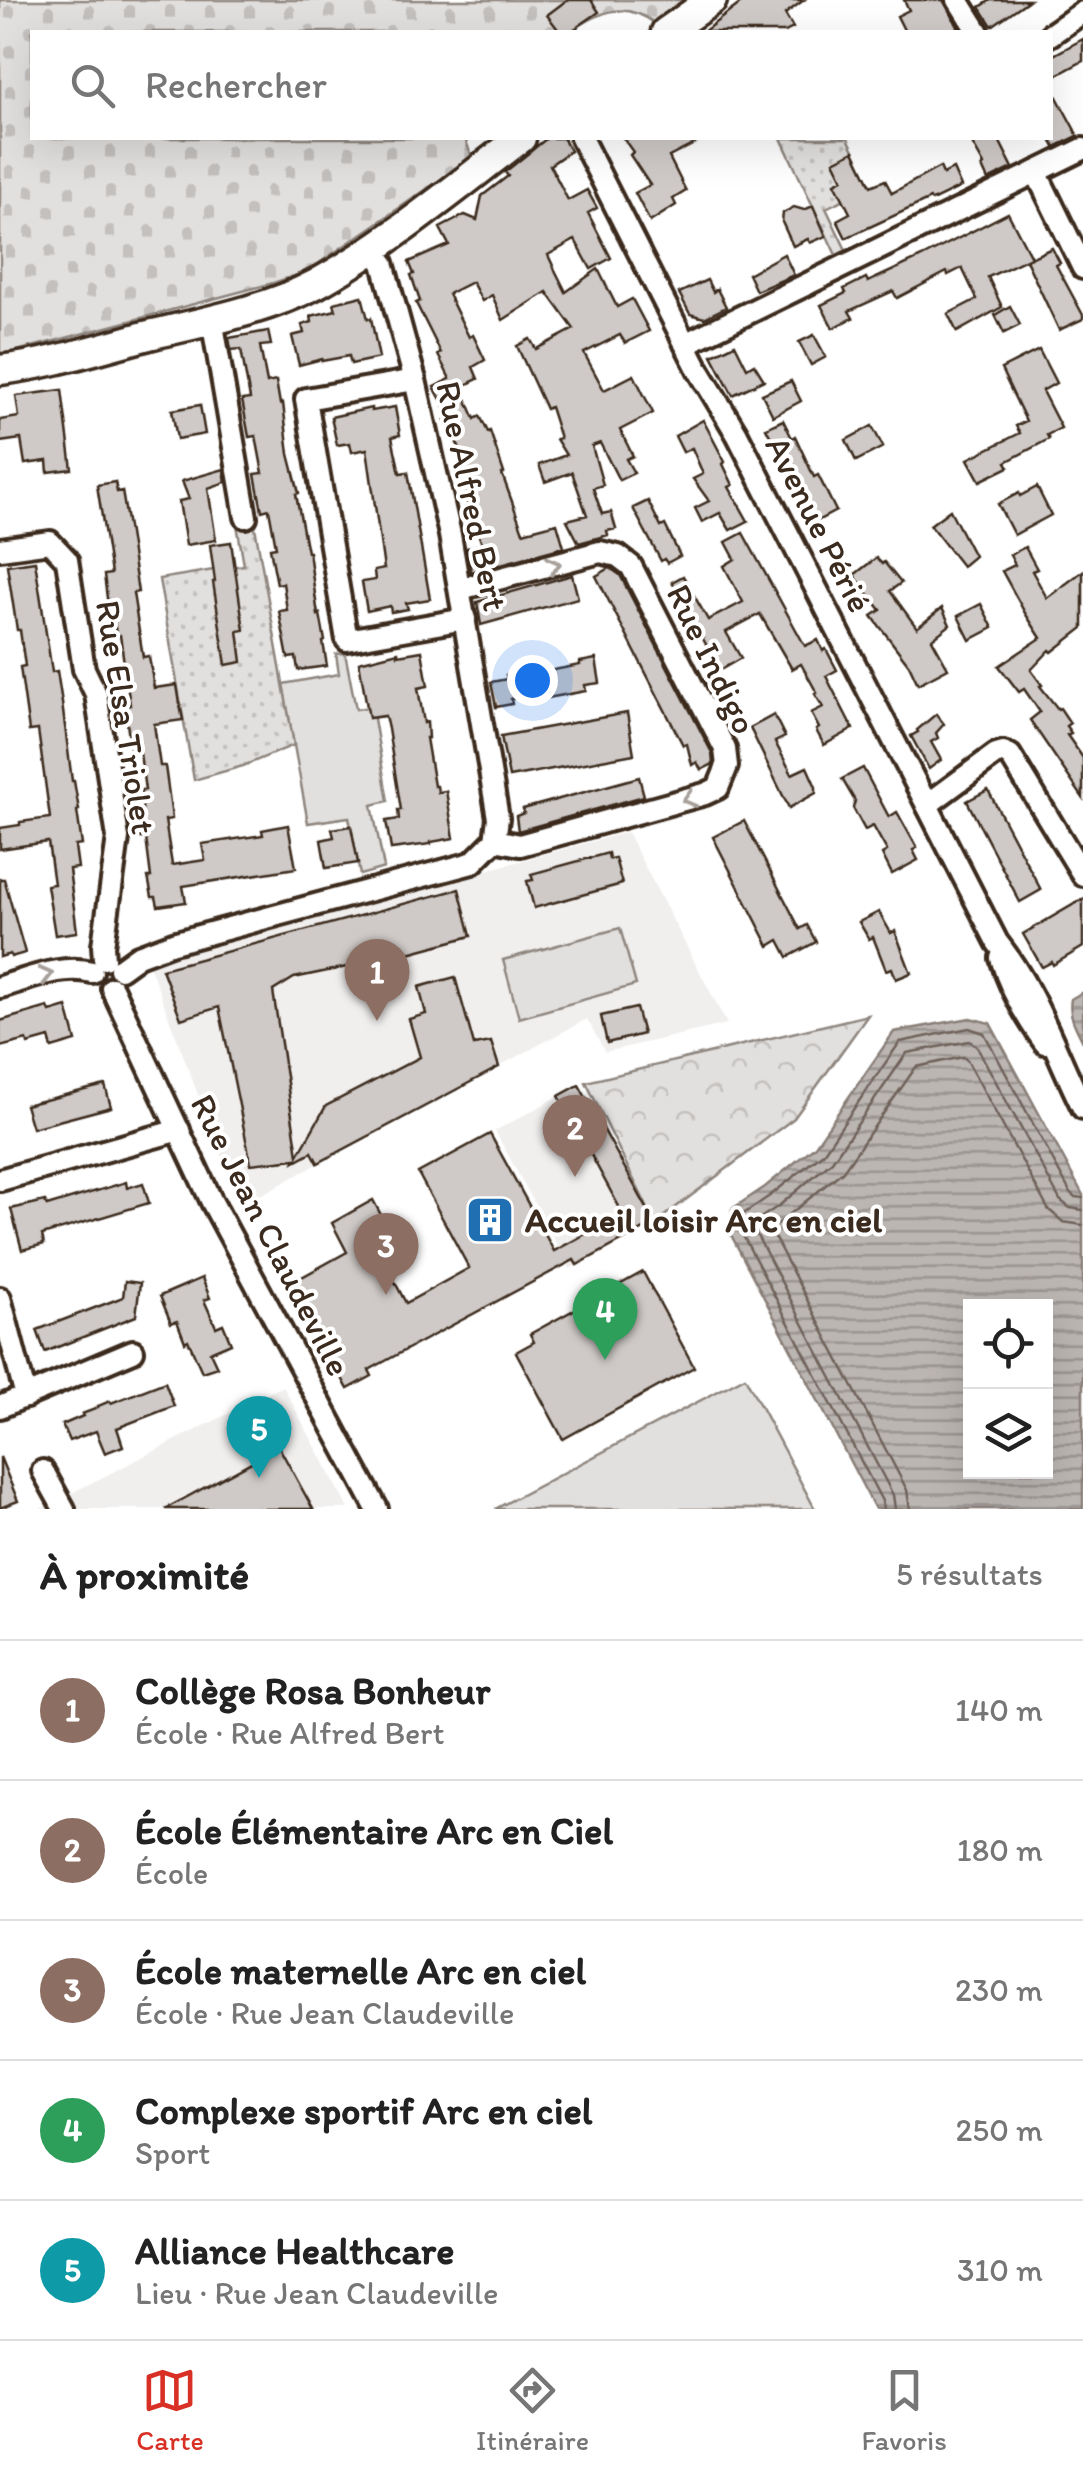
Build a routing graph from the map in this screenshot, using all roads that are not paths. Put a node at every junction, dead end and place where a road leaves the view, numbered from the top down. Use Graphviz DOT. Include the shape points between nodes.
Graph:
graph roads {
  1 [pos="712,0"];
  2 [pos="958,0"];
  3 [pos="1083,12"];
  4 [pos="669,30"];
  5 [pos="977,30"];
  6 [pos="1053,33"];
  7 [pos="518,140"];
  8 [pos="582,140"];
  9 [pos="1083,149"];
  10 [pos="1036,172"];
  11 [pos="372,248"];
  12 [pos="1083,268"];
  13 [pos="212,320"];
  14 [pos="685,344"];
  15 [pos="0,370"];
  16 [pos="415,380"];
  17 [pos="246,517"];
  18 [pos="0,550"];
  19 [pos="460,589"];
  20 [pos="464,618"];
  21 [pos="927,805"];
  22 [pos="496,840"];
  23 [pos="1083,875"];
  24 [pos="107,972"];
  25 [pos="0,986"];
  26 [pos="1083,1108"];
  27 [pos="179,1130"];
  28 [pos="0,1180"];
  29 [pos="0,1298"];
  30 [pos="133,1351"];
  31 [pos="26,1397"];
  32 [pos="0,1407"];
  33 [pos="44,1471"];
  34 [pos="64,1509"];
  35 [pos="378,1509"];
  1 -- 4 [label="street"];
  2 -- 5 [label="street"];
  3 -- 6 [label="street"];
  7 -- 11 [label="street"];
  8 -- 14 [label="street, Avenue Périé"];
  9 -- 10 [label="street"];
  10 -- 12 [label="street"];
  10 -- 14 [label="street"];
  11 -- 13 [label="street" via="295,294"];
  11 -- 16 [label="street, Rue Alfred Bert" via="383,263"];
  13 -- 15 [label="street"];
  13 -- 17 [label="street"];
  14 -- 21 [label="street, Avenue Périé"];
  16 -- 19 [label="street, Rue Alfred Bert"];
  16 -- 20 [label="street" via="306,399 346,640"];
  18 -- 24 [label="street, Rue Elsa Triolet" via="50,542 67,560 118,838 103,946"];
  19 -- 20 [label="street, Rue Alfred Bert"];
  19 -- 22 [label="street, Rue Indigo, one-way" via="600,552 618,556 631,566 727,766 718,788 705,794 520,845"];
  20 -- 22 [label="street, Rue Alfred Bert" via="498,818"];
  21 -- 23 [label="street" via="996,754 1010,755"];
  21 -- 26 [label="street, Avenue Périé" via="997,942 1026,983"];
  22 -- 24 [label="street" via="472,863 172,943"];
  25 -- 24 [label="street, one-way" via="78,968"];
  24 -- 27 [label="street, Rue Jean Claudeville"];
  27 -- 28 [label="street"];
  27 -- 35 [label="street, Rue Jean Claudeville"];
  29 -- 31 [label="street"];
  30 -- 31 [label="street"];
  31 -- 32 [label="street"];
  33 -- 34 [label="street"];
}
